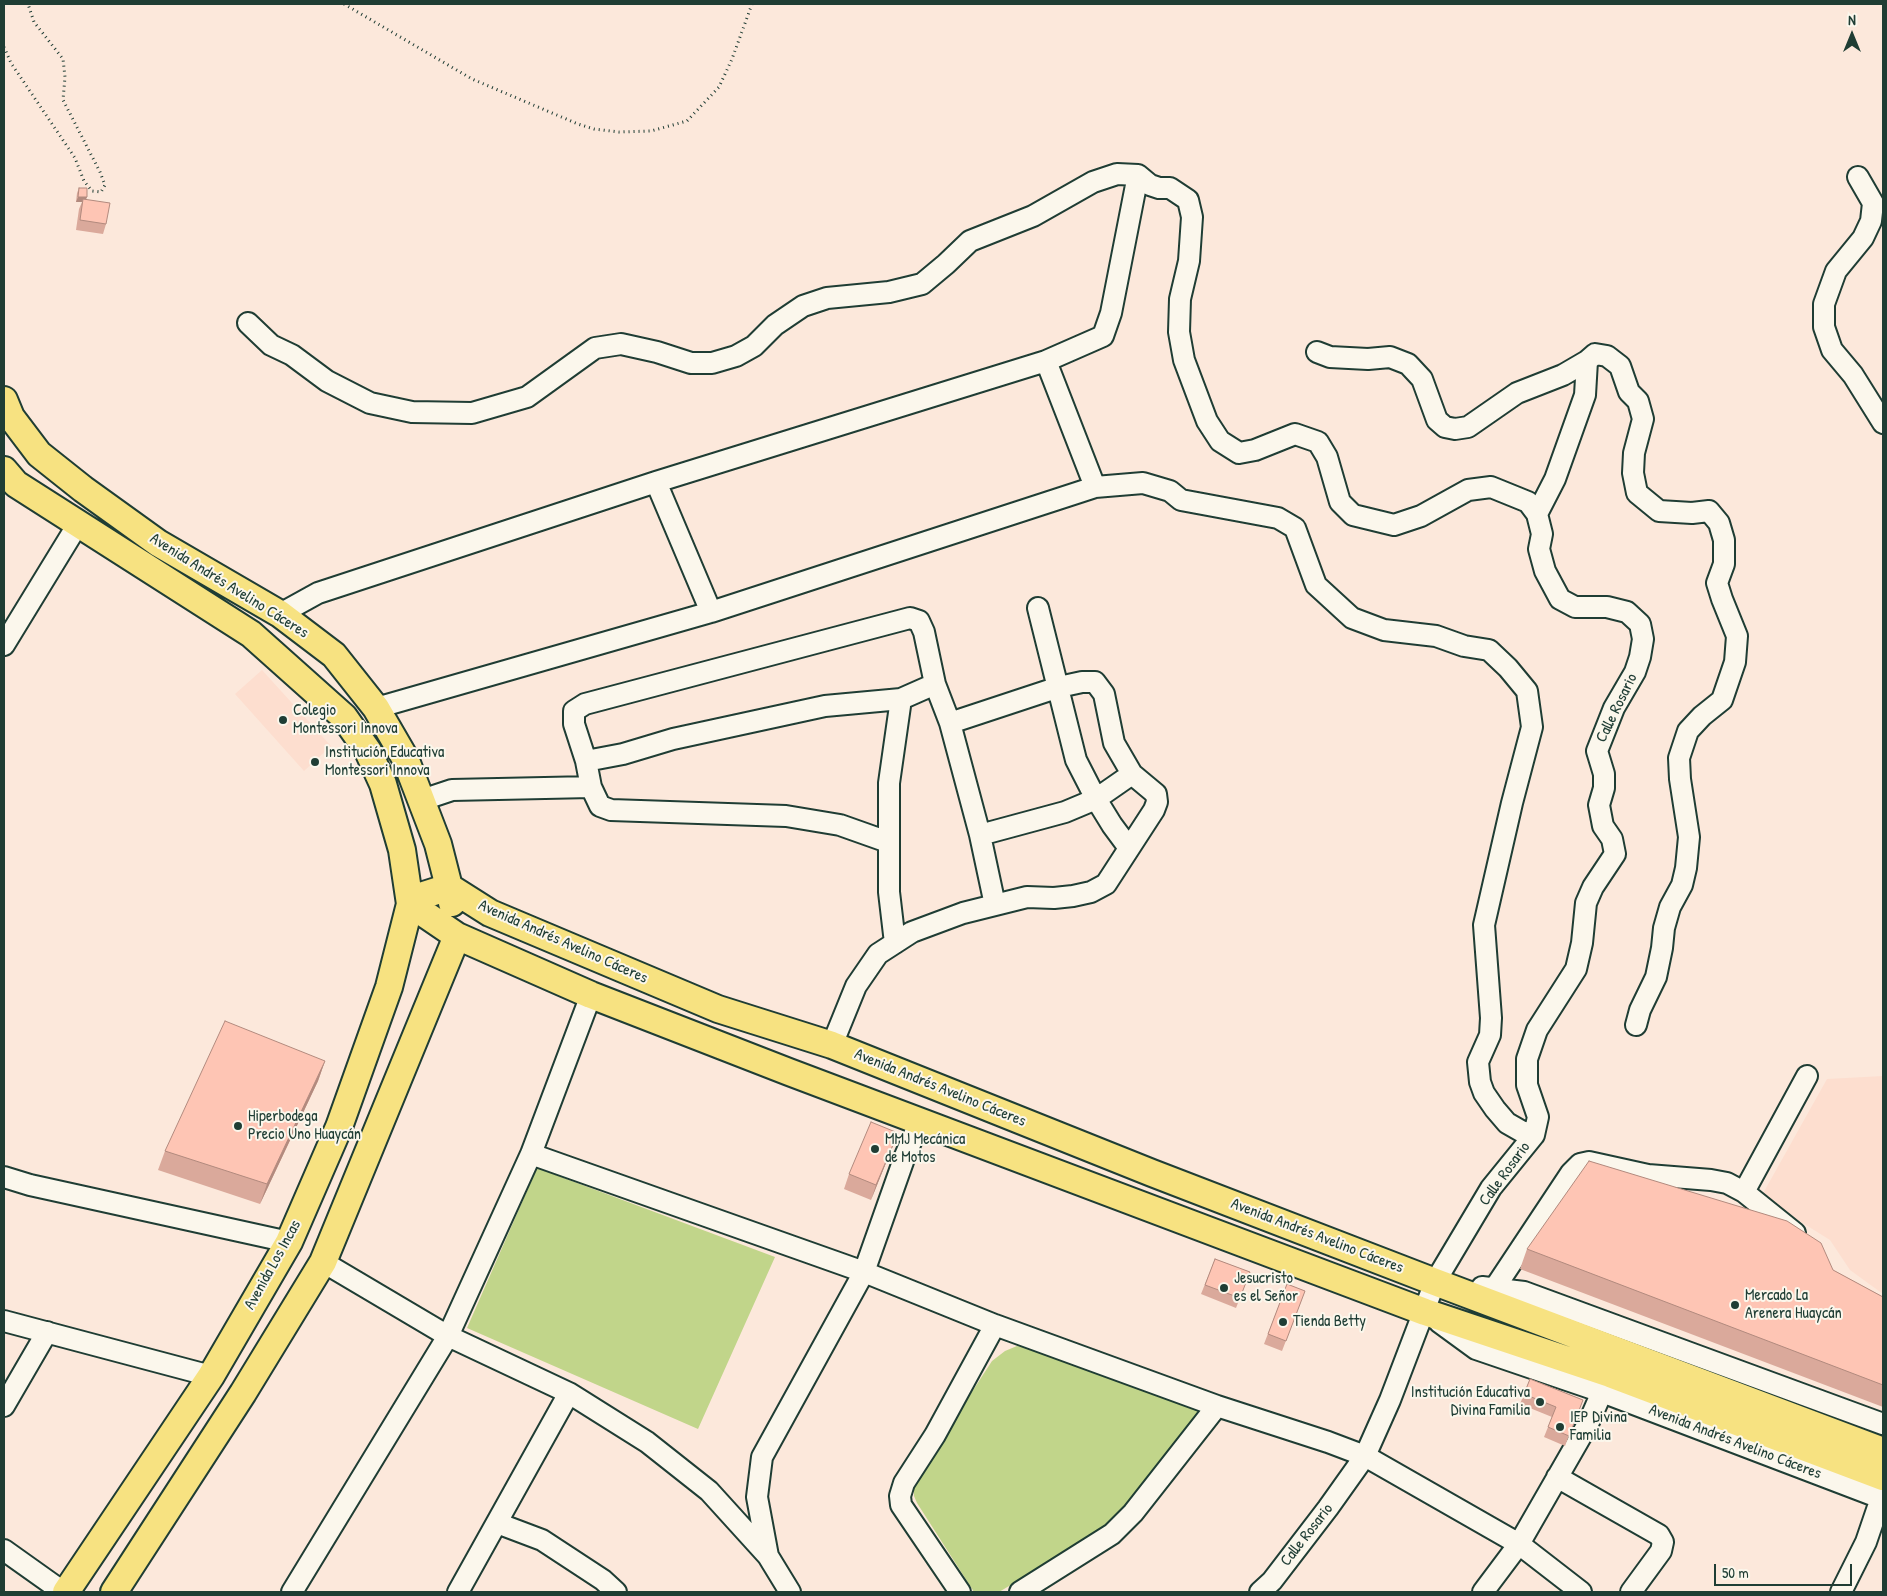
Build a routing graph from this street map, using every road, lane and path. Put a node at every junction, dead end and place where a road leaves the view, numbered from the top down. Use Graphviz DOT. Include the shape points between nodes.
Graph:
graph roads {
  1 [pos="28,4"];
  2 [pos="344,4"];
  3 [pos="752,4"];
  4 [pos="4,47"];
  5 [pos="1138,174"];
  6 [pos="1858,177"];
  7 [pos="248,323"];
  8 [pos="1317,352"];
  9 [pos="1587,361"];
  10 [pos="1046,362"];
  11 [pos="4,400"];
  12 [pos="1883,423"];
  13 [pos="4,470"];
  14 [pos="656,482"];
  15 [pos="1095,488"];
  16 [pos="1537,514"];
  17 [pos="78,524"];
  18 [pos="1038,608"];
  19 [pos="711,612"];
  20 [pos="280,614"];
  21 [pos="4,644"];
  22 [pos="936,684"];
  23 [pos="1059,687"];
  24 [pos="900,699"];
  25 [pos="376,708"];
  26 [pos="950,723"];
  27 [pos="586,761"];
  28 [pos="1132,774"];
  29 [pos="591,787"];
  30 [pos="1096,799"];
  31 [pos="422,800"];
  32 [pos="980,835"];
  33 [pos="888,842"];
  34 [pos="1129,848"];
  35 [pos="449,886"];
  36 [pos="410,904"];
  37 [pos="995,905"];
  38 [pos="457,936"];
  39 [pos="895,943"];
  40 [pos="591,995"];
  41 [pos="718,1010"];
  42 [pos="1636,1025"];
  43 [pos="704,1039"];
  44 [pos="832,1045"];
  45 [pos="1807,1076"];
  46 [pos="920,1122"];
  47 [pos="1534,1135"];
  48 [pos="531,1154"];
  49 [pos="1152,1173"];
  50 [pos="4,1177"];
  51 [pos="1744,1192"];
  52 [pos="1142,1205"];
  53 [pos="289,1242"];
  54 [pos="1806,1247"];
  55 [pos="323,1262"];
  56 [pos="864,1272"];
  57 [pos="1435,1282"];
  58 [pos="1494,1289"];
  59 [pos="1425,1312"];
  60 [pos="4,1322"];
  61 [pos="995,1324"];
  62 [pos="47,1332"];
  63 [pos="448,1336"];
  64 [pos="211,1376"];
  65 [pos="569,1392"];
  66 [pos="1602,1392"];
  67 [pos="4,1406"];
  68 [pos="1217,1406"];
  69 [pos="1883,1424"];
  70 [pos="1883,1451"];
  71 [pos="1364,1456"];
  72 [pos="1557,1477"];
  73 [pos="1883,1491"];
  74 [pos="498,1523"];
  75 [pos="1519,1544"];
  76 [pos="4,1550"];
  77 [pos="768,1556"];
  78 [pos="64,1592"];
  79 [pos="114,1592"];
  80 [pos="292,1592"];
  81 [pos="458,1592"];
  82 [pos="616,1592"];
  83 [pos="790,1592"];
  84 [pos="960,1592"];
  85 [pos="1020,1592"];
  86 [pos="1260,1592"];
  87 [pos="1483,1592"];
  88 [pos="1581,1592"];
  89 [pos="1631,1592"];
  90 [pos="1842,1592"];
  1 -- 4 [label="path" via="34,22 63,59 63,100 100,172 105,185 101,192 92,191 84,181 75,158"];
  2 -- 3 [label="path" via="472,79 578,124 619,132 651,130 687,121 719,87"];
  5 -- 7 [label="street" via="1116,174 1093,182 1033,216 970,241 922,284 889,292 827,298 803,306 775,325 754,346 736,356 712,363 691,363 621,344 595,348 527,397 472,413 412,412 370,403 327,381 292,355 271,345"];
  5 -- 10 [label="street" via="1103,336"];
  5 -- 16 [label="street" via="1150,185 1170,188 1188,200 1192,217 1189,261 1180,299 1179,332 1184,360 1207,421 1220,441 1239,453 1296,434 1318,442 1327,457 1340,502 1354,515 1394,525 1421,516 1468,490 1491,487 1528,502"];
  6 -- 12 [label="street" via="1873,203 1871,221 1863,238 1836,271 1824,304 1824,327 1832,350 1853,375"];
  8 -- 9 [label="street" via="1330,357 1390,357 1408,364 1422,379 1437,420 1445,427 1455,429 1468,427 1518,393 1563,375"];
  9 -- 16 [label="street" via="1585,395 1554,479"];
  9 -- 42 [label="street" via="1595,354 1614,361 1620,366 1629,392 1638,401 1643,419 1634,452 1633,474 1637,493 1659,510 1709,511 1720,523 1724,564 1717,583 1737,636 1735,662 1722,700 1688,731 1679,758 1689,837 1686,868 1664,928 1656,977"];
  10 -- 14 [label="street"];
  10 -- 15 [label="street"];
  11 -- 20 [label="main road, Avenida Andrés Avelino Cáceres" via="11,417 39,454 83,489 158,543"];
  13 -- 17 [label="main road, Avenida Andrés Avelino Cáceres" via="16,484"];
  14 -- 19 [label="street"];
  14 -- 20 [label="street" via="318,593"];
  15 -- 19 [label="street"];
  15 -- 47 [label="street" via="1142,483 1170,491 1181,500 1278,518 1296,528 1316,585 1352,618 1384,630 1436,636 1464,646 1489,650 1527,691 1532,727 1484,925 1491,1018 1490,1035 1478,1062 1480,1082 1495,1109 1507,1123"];
  16 -- 47 [label="street, Calle Rosario" via="1542,534 1541,557 1560,598 1574,607 1606,607 1626,612 1640,624 1643,639 1635,672 1614,708 1597,751 1604,774 1599,805 1603,826 1612,839 1615,854 1593,886 1586,903 1576,968 1537,1030 1527,1059 1527,1085 1538,1117"];
  17 -- 21 [label="street"];
  17 -- 36 [label="main road, Avenida Andrés Avelino Cáceres" via="251,634 344,717 368,752 383,784 402,850"];
  18 -- 23 [label="street"];
  19 -- 25 [label="street"];
  20 -- 25 [label="main road, Avenida Andrés Avelino Cáceres" via="334,655"];
  22 -- 24 [label="street"];
  22 -- 26 [label="street"];
  22 -- 27 [label="street" via="924,632 919,621 910,618 585,704 574,710 574,724"];
  23 -- 26 [label="street"];
  23 -- 28 [label="street" via="1095,682 1104,694 1114,743"];
  23 -- 30 [label="street" via="1076,760"];
  24 -- 27 [label="street" via="825,706"];
  24 -- 33 [label="street" via="888,783"];
  25 -- 31 [label="main road, Avenida Andrés Avelino Cáceres" via="405,758"];
  26 -- 32 [label="street"];
  27 -- 29 [label="street"];
  28 -- 30 [label="street"];
  28 -- 34 [label="street" via="1156,794 1157,802"];
  29 -- 31 [label="street" via="452,790"];
  29 -- 33 [label="street" via="600,806 611,810 786,816 840,825"];
  30 -- 32 [label="street" via="1065,812"];
  30 -- 34 [label="street"];
  31 -- 35 [label="main road, Avenida Andrés Avelino Cáceres"];
  32 -- 37 [label="street"];
  33 -- 39 [label="street" via="888,892"];
  34 -- 37 [label="street" via="1106,884 1091,892 1054,898 1027,897"];
  35 -- 36 [label="main road"];
  35 -- 38 [label="main road, Avenida Andrés Avelino Cáceres"];
  35 -- 41 [label="main road, Avenida Andrés Avelino Cáceres" via="490,913"];
  36 -- 38 [label="main road, Avenida Andrés Avelino Cáceres"];
  36 -- 53 [label="main road, Avenida Los Incas" via="389,987 339,1127"];
  37 -- 39 [label="street" via="912,932"];
  38 -- 40 [label="main road, Avenida Andrés Avelino Cáceres"];
  38 -- 55 [label="main road"];
  39 -- 44 [label="street" via="878,954 856,986"];
  40 -- 43 [label="main road, Avenida Andrés Avelino Cáceres"];
  40 -- 48 [label="street"];
  41 -- 43 [label="main road"];
  41 -- 44 [label="main road, Avenida Andrés Avelino Cáceres"];
  43 -- 46 [label="main road, Avenida Andrés Avelino Cáceres"];
  44 -- 49 [label="main road, Avenida Andrés Avelino Cáceres"];
  45 -- 51 [label="street"];
  46 -- 52 [label="main road, Avenida Andrés Avelino Cáceres"];
  46 -- 56 [label="street"];
  47 -- 57 [label="street, Calle Rosario" via="1491,1188"];
  48 -- 56 [label="street"];
  48 -- 63 [label="street"];
  49 -- 52 [label="main road"];
  49 -- 57 [label="main road, Avenida Andrés Avelino Cáceres"];
  50 -- 53 [label="street"];
  51 -- 54 [label="street"];
  51 -- 58 [label="street" via="1727,1183 1711,1180 1648,1175 1589,1162 1580,1164"];
  52 -- 59 [label="main road, Avenida Andrés Avelino Cáceres"];
  53 -- 64 [label="main road, Avenida Los Incas"];
  55 -- 63 [label="street"];
  55 -- 79 [label="main road"];
  56 -- 61 [label="street"];
  56 -- 77 [label="street" via="762,1457 757,1497"];
  57 -- 58 [label="street, Avenida Andrés Avelino Cáceres"];
  57 -- 59 [label="street, Calle Rosario"];
  57 -- 70 [label="main road, Avenida Andrés Avelino Cáceres"];
  58 -- 69 [label="street, Avenida Andrés Avelino Cáceres" via="1524,1292"];
  59 -- 66 [label="street, Avenida Andrés Avelino Cáceres" via="1476,1349"];
  59 -- 71 [label="street, Calle Rosario"];
  59 -- 73 [label="main road, Avenida Andrés Avelino Cáceres" via="1610,1374"];
  60 -- 62 [label="street"];
  61 -- 68 [label="street"];
  61 -- 84 [label="street" via="936,1435 904,1483 900,1496 901,1505"];
  62 -- 64 [label="street"];
  62 -- 67 [label="street"];
  63 -- 65 [label="street"];
  63 -- 80 [label="street"];
  64 -- 78 [label="main road, Avenida Los Incas"];
  65 -- 74 [label="street"];
  65 -- 77 [label="street" via="647,1442 709,1491"];
  66 -- 72 [label="street" via="1588,1424"];
  66 -- 73 [label="street, Avenida Andrés Avelino Cáceres"];
  68 -- 71 [label="street"];
  68 -- 85 [label="street" via="1133,1513 1112,1534"];
  71 -- 75 [label="street"];
  71 -- 86 [label="street, Calle Rosario" via="1328,1508"];
  72 -- 75 [label="street"];
  72 -- 89 [label="street" via="1658,1535 1663,1542 1661,1551"];
  73 -- 90 [label="street" via="1866,1542"];
  74 -- 81 [label="street"];
  74 -- 82 [label="street" via="542,1540"];
  75 -- 87 [label="street"];
  75 -- 88 [label="street"];
  76 -- 78 [label="street"];
  77 -- 83 [label="street"];
}
